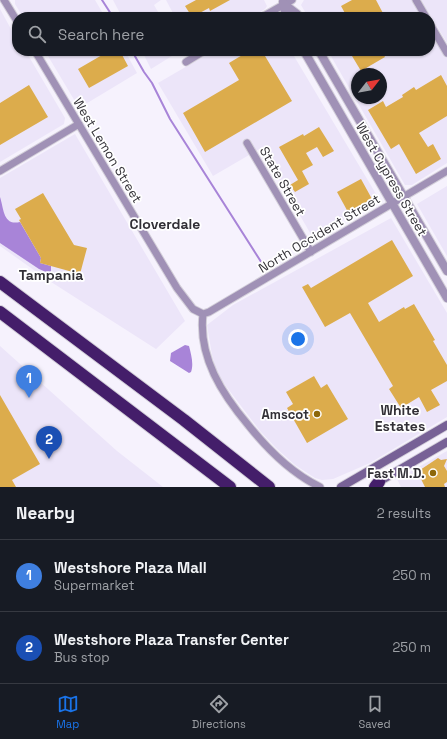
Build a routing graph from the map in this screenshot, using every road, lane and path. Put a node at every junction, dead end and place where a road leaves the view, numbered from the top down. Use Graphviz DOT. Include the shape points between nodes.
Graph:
graph roads {
  1 [pos="4,0"];
  2 [pos="416,0"];
  3 [pos="286,1"];
  4 [pos="270,12"];
  5 [pos="286,12"];
  6 [pos="296,12"];
  7 [pos="423,12"];
  8 [pos="12,13"];
  9 [pos="435,33"];
  10 [pos="447,53"];
  11 [pos="38,56"];
  12 [pos="196,56"];
  13 [pos="307,56"];
  14 [pos="322,56"];
  15 [pos="186,62"];
  16 [pos="79,124"];
  17 [pos="247,143"];
  18 [pos="0,171"];
  19 [pos="447,171"];
  20 [pos="403,197"];
  21 [pos="392,204"];
  22 [pos="311,252"];
  23 [pos="447,271"];
  24 [pos="1,282"];
  25 [pos="447,298"];
  26 [pos="0,312"];
  27 [pos="203,314"];
  28 [pos="447,425"];
  29 [pos="447,442"];
  30 [pos="375,485"];
  31 [pos="230,487"];
  32 [pos="269,487"];
  33 [pos="320,487"];
  34 [pos="341,487"];
  1 -- 8 [label="street"];
  2 -- 7 [label="street"];
  3 -- 4 [label="street"];
  3 -- 5 [label="street"];
  3 -- 6 [label="street"];
  9 -- 10 [label="street"];
  11 -- 16 [label="street, West Lemon Street"];
  12 -- 15 [label="street"];
  13 -- 21 [label="street, West Cypress Street"];
  14 -- 20 [label="street, West Cypress Street"];
  16 -- 18 [label="street"];
  16 -- 27 [label="street, West Lemon Street" via="177,288 193,309"];
  17 -- 22 [label="street, State Street"];
  19 -- 20 [label="street, North Occident Street"];
  20 -- 21 [label="street, North Occident Street"];
  20 -- 23 [label="street, West Cypress Street"];
  21 -- 22 [label="street, North Occident Street"];
  21 -- 25 [label="street, West Cypress Street"];
  22 -- 27 [label="street, North Occident Street"];
  24 -- 32 [label="highway"];
  26 -- 31 [label="highway"];
  27 -- 33 [label="street" via="202,334 205,350 225,395 273,453 293,471"];
  28 -- 34 [label="main road"];
  29 -- 30 [label="main road"];
}
